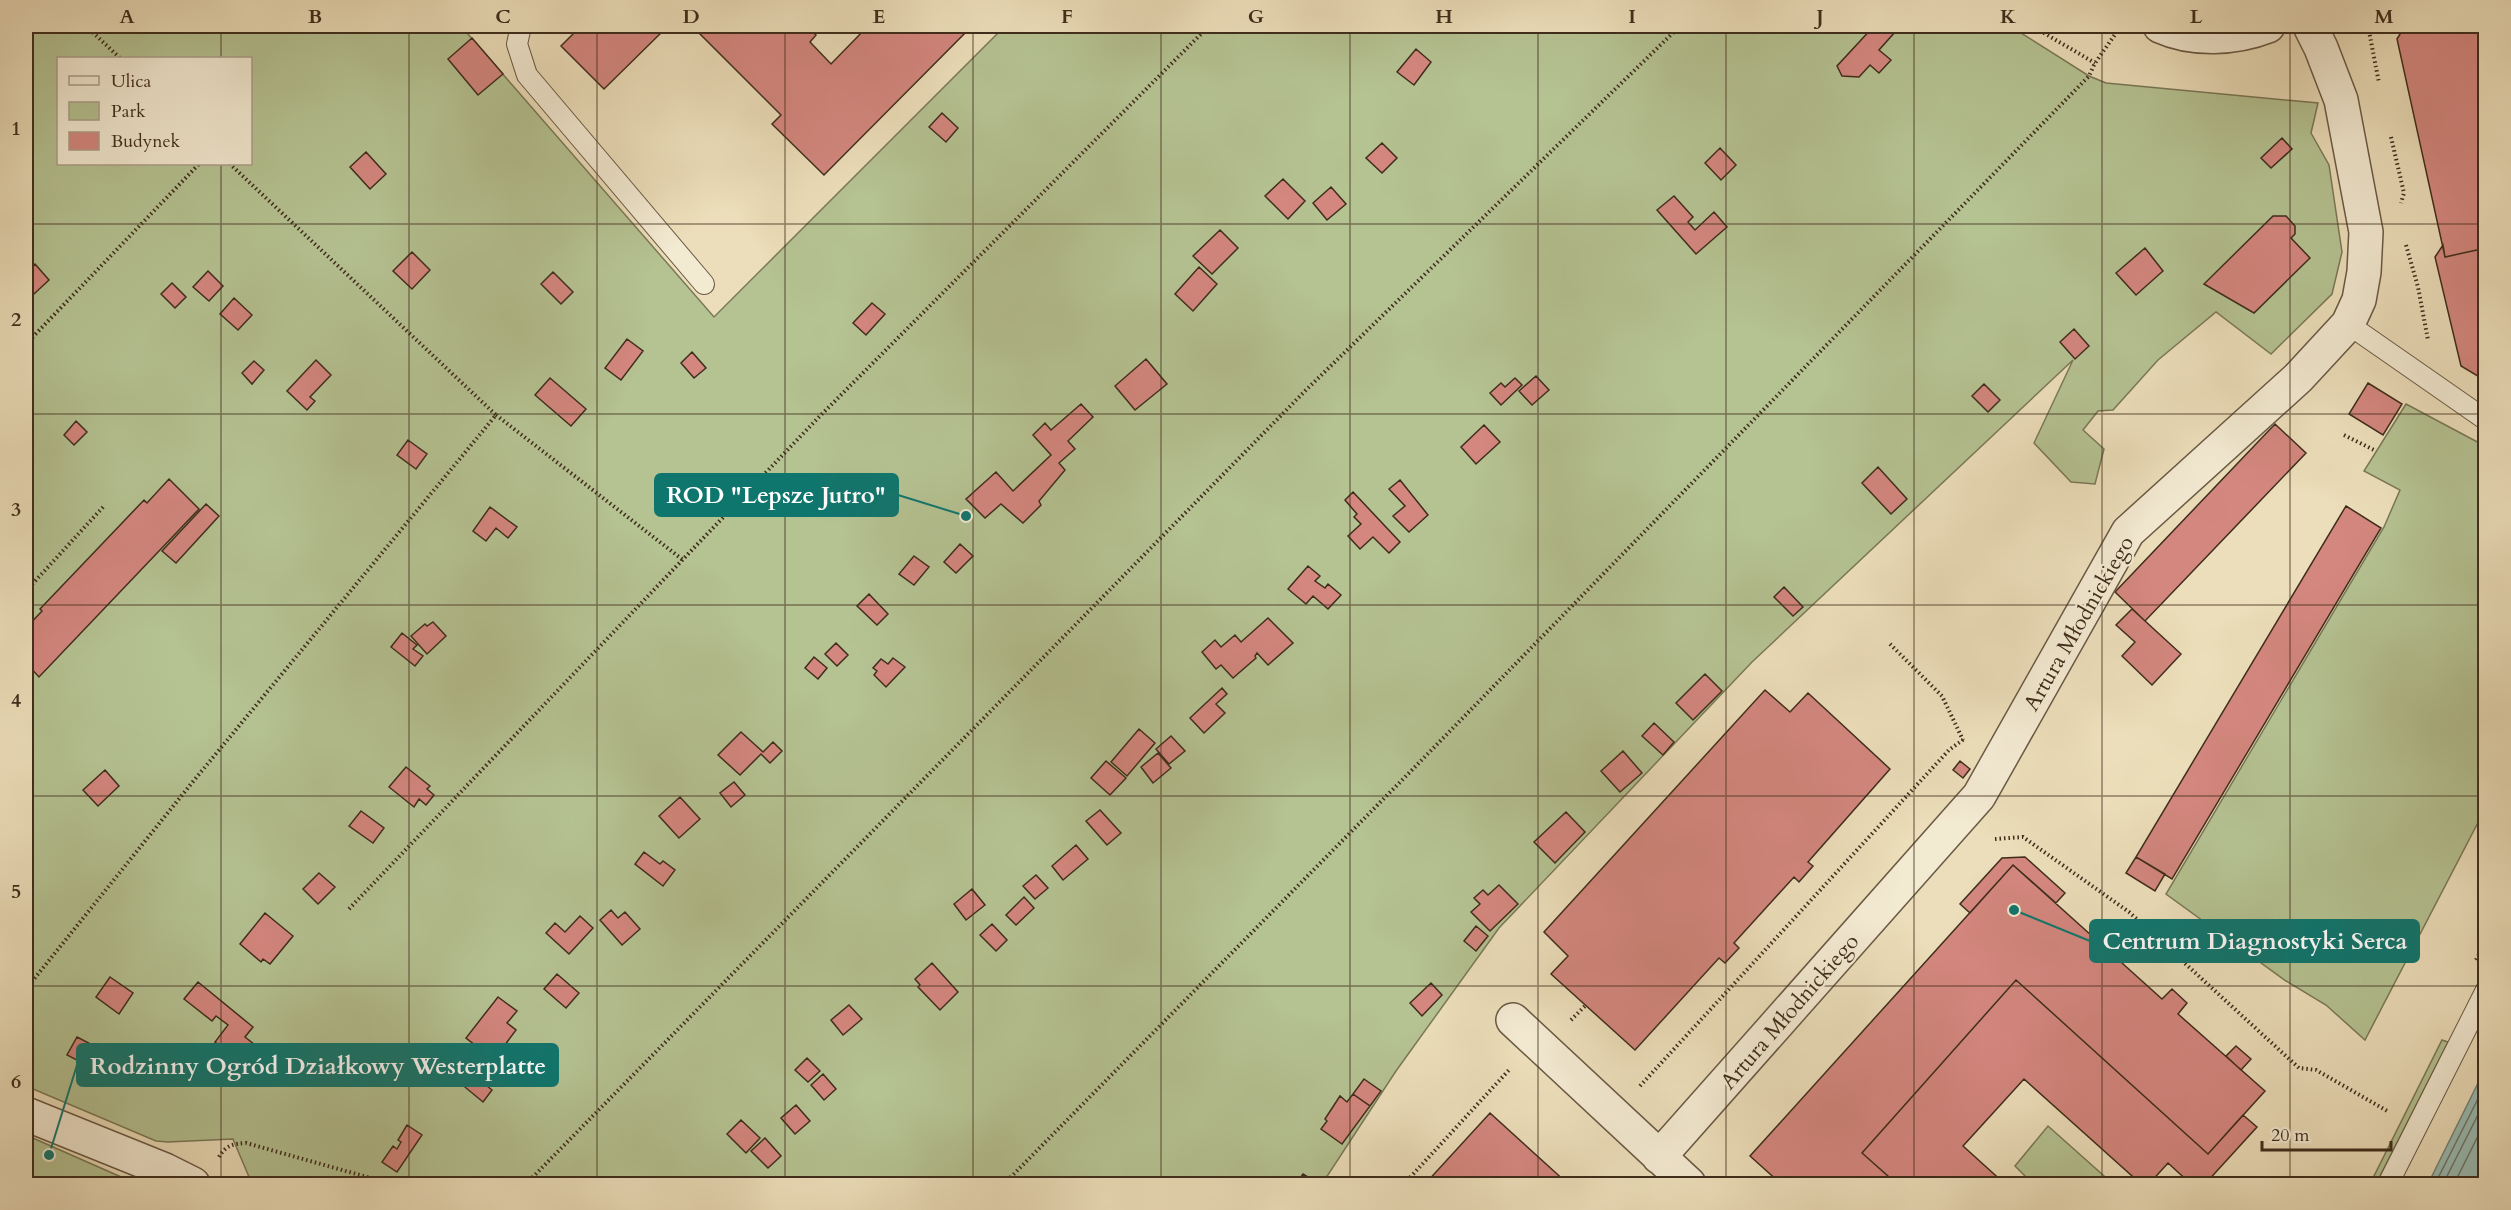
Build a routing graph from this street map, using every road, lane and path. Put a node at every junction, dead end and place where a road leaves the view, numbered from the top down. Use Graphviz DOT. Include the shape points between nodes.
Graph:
graph roads {
  1 [pos="86,26"];
  2 [pos="521,26"];
  3 [pos="1209,26"];
  4 [pos="1680,26"];
  5 [pos="2032,26"];
  6 [pos="2121,26"];
  7 [pos="2160,26"];
  8 [pos="2268,26"];
  9 [pos="2310,26"];
  10 [pos="119,57"];
  11 [pos="2095,63"];
  12 [pos="198,165"];
  13 [pos="231,165"];
  14 [pos="704,284"];
  15 [pos="2348,324"];
  16 [pos="26,344"];
  17 [pos="496,415"];
  18 [pos="2486,420"];
  19 [pos="2344,435"];
  20 [pos="2374,450"];
  21 [pos="104,506"];
  22 [pos="683,560"];
  23 [pos="26,591"];
  24 [pos="1890,644"];
  25 [pos="1962,740"];
  26 [pos="2007,748"];
  27 [pos="1988,840"];
  28 [pos="349,909"];
  29 [pos="26,989"];
  30 [pos="2486,990"];
  31 [pos="1585,1006"];
  32 [pos="1513,1020"];
  33 [pos="1568,1024"];
  34 [pos="1539,1044"];
  35 [pos="26,1114"];
  36 [pos="1613,1114"];
  37 [pos="2397,1117"];
  38 [pos="234,1143"];
  39 [pos="1659,1157"];
  40 [pos="193,1185"];
  41 [pos="392,1185"];
  42 [pos="525,1185"];
  43 [pos="1004,1185"];
  44 [pos="1404,1185"];
  45 [pos="1689,1185"];
  46 [pos="2388,1185"];
  1 -- 10 [label="path"];
  2 -- 14 [label="lane" via="517,44 527,75"];
  3 -- 22 [label="path" via="817,419"];
  4 -- 42 [label="path" via="1306,390"];
  5 -- 11 [label="path"];
  6 -- 11 [label="path"];
  7 -- 8 [label="street" via="2208,36 2235,35"];
  9 -- 15 [label="street, Artura Młodnickiego" via="2341,100 2366,232 2359,300"];
  11 -- 43 [label="path" via="2089,76"];
  12 -- 16 [label="path"];
  13 -- 17 [label="path"];
  15 -- 18 [label="lane"];
  15 -- 26 [label="street, Artura Młodnickiego" via="2298,378 2128,532"];
  17 -- 22 [label="path"];
  17 -- 29 [label="path"];
  19 -- 20 [label="path"];
  21 -- 23 [label="path"];
  22 -- 28 [label="path"];
  24 -- 25 [label="path" via="1942,696"];
  25 -- 26 [label="path" via="1972,733"];
  25 -- 36 [label="path"];
  26 -- 39 [label="street, Artura Młodnickiego" via="1979,796"];
  27 -- 37 [label="path" via="2023,837 2129,912 2299,1068 2316,1070"];
  30 -- 46 [label="lane"];
  31 -- 33 [label="path"];
  32 -- 34 [label="street"];
  34 -- 36 [label="street"];
  34 -- 44 [label="path"];
  35 -- 40 [label="street"];
  36 -- 39 [label="street"];
  38 -- 41 [label="path" via="246,1143"];
  39 -- 45 [label="street"];
}
